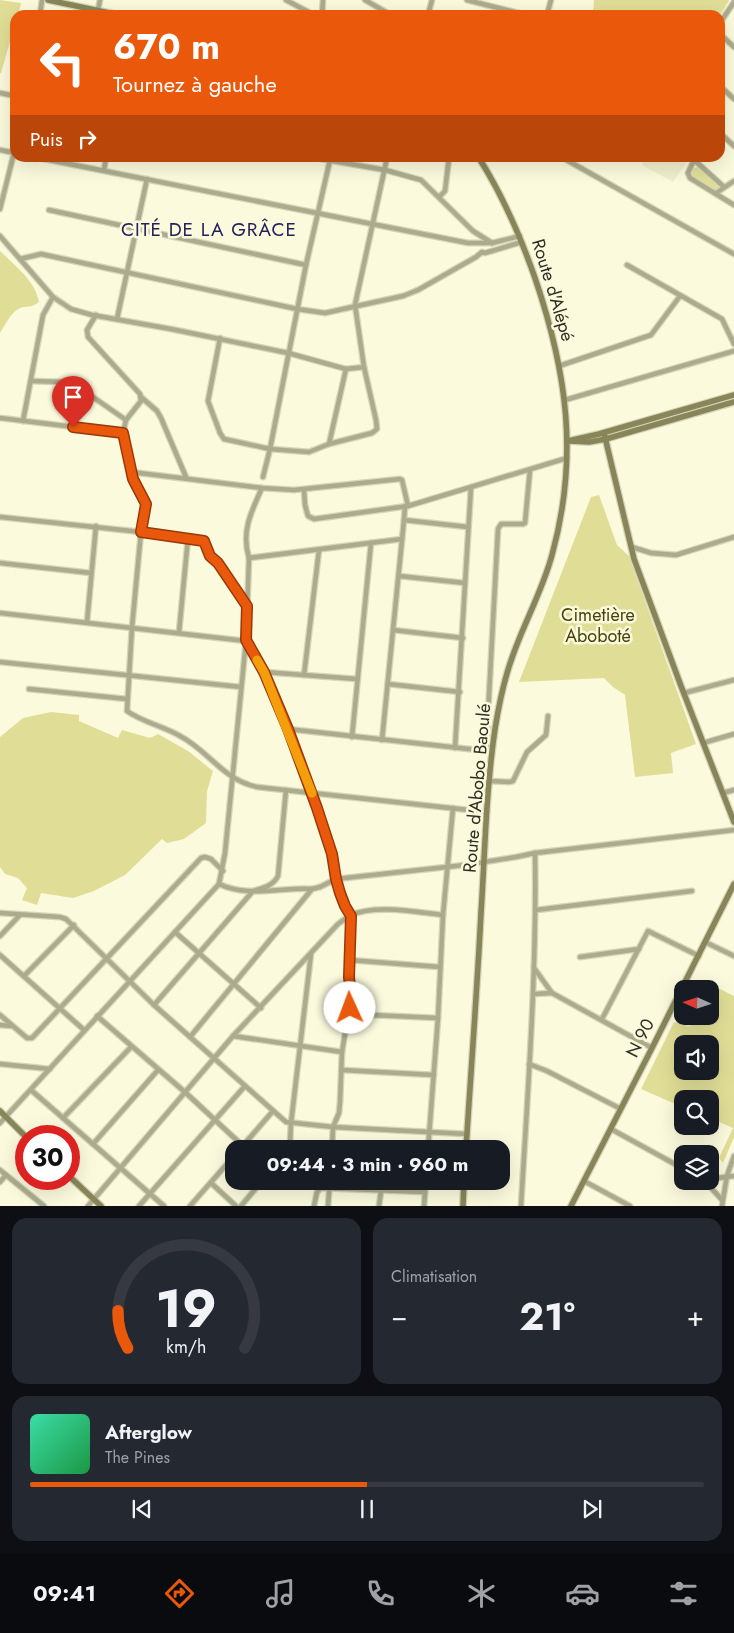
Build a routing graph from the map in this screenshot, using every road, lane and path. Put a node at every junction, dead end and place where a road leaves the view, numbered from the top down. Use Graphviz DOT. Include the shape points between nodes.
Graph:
graph roads {
  1 [pos="48,0"];
  2 [pos="100,0"];
  3 [pos="286,0"];
  4 [pos="365,0"];
  5 [pos="467,0"];
  6 [pos="734,1"];
  7 [pos="372,2"];
  8 [pos="98,10"];
  9 [pos="305,10"];
  10 [pos="384,10"];
  11 [pos="506,10"];
  12 [pos="725,15"];
  13 [pos="725,137"];
  14 [pos="734,146"];
  15 [pos="12,162"];
  16 [pos="61,162"];
  17 [pos="105,162"];
  18 [pos="330,162"];
  19 [pos="341,162"];
  20 [pos="386,162"];
  21 [pos="449,162"];
  22 [pos="481,162"];
  23 [pos="570,162"];
  24 [pos="692,162"];
  25 [pos="696,162"];
  26 [pos="104,170"];
  27 [pos="385,170"];
  28 [pos="147,180"];
  29 [pos="734,181"];
  30 [pos="724,187"];
  31 [pos="716,193"];
  32 [pos="440,198"];
  33 [pos="734,204"];
  34 [pos="0,209"];
  35 [pos="49,210"];
  36 [pos="318,213"];
  37 [pos="373,224"];
  38 [pos="136,229"];
  39 [pos="0,236"];
  40 [pos="521,239"];
  41 [pos="473,243"];
  42 [pos="492,243"];
  43 [pos="496,249"];
  44 [pos="482,252"];
  45 [pos="734,254"];
  46 [pos="20,259"];
  47 [pos="306,265"];
  48 [pos="627,265"];
  49 [pos="126,273"];
  50 [pos="680,296"];
  51 [pos="53,297"];
  52 [pos="355,305"];
  53 [pos="297,309"];
  54 [pos="96,315"];
  55 [pos="117,319"];
  56 [pos="220,338"];
  57 [pos="734,344"];
  58 [pos="734,351"];
  59 [pos="288,353"];
  60 [pos="559,366"];
  61 [pos="364,367"];
  62 [pos="346,368"];
  63 [pos="31,381"];
  64 [pos="734,395"];
  65 [pos="141,397"];
  66 [pos="565,400"];
  67 [pos="734,402"];
  68 [pos="0,418"];
  69 [pos="23,420"];
  70 [pos="126,420"];
  71 [pos="123,433"];
  72 [pos="605,436"];
  73 [pos="568,441"];
  74 [pos="329,444"];
  75 [pos="270,449"];
  76 [pos="567,458"];
  77 [pos="530,470"];
  78 [pos="131,472"];
  79 [pos="186,477"];
  80 [pos="263,478"];
  81 [pos="470,487"];
  82 [pos="262,488"];
  83 [pos="304,490"];
  84 [pos="406,506"];
  85 [pos="0,517"];
  86 [pos="404,520"];
  87 [pos="96,526"];
  88 [pos="468,527"];
  89 [pos="141,532"];
  90 [pos="734,537"];
  91 [pos="188,538"];
  92 [pos="402,539"];
  93 [pos="371,543"];
  94 [pos="632,547"];
  95 [pos="319,550"];
  96 [pos="249,558"];
  97 [pos="0,564"];
  98 [pos="91,574"];
  99 [pos="398,576"];
  100 [pos="465,584"];
  101 [pos="247,606"];
  102 [pos="0,613"];
  103 [pos="87,622"];
  104 [pos="132,627"];
  105 [pos="393,630"];
  106 [pos="180,632"];
  107 [pos="462,638"];
  108 [pos="246,640"];
  109 [pos="0,662"];
  110 [pos="264,672"];
  111 [pos="128,675"];
  112 [pos="304,675"];
  113 [pos="357,679"];
  114 [pos="734,680"];
  115 [pos="388,684"];
  116 [pos="241,687"];
  117 [pos="29,689"];
  118 [pos="460,692"];
  119 [pos="684,693"];
  120 [pos="127,698"];
  121 [pos="548,716"];
  122 [pos="288,729"];
  123 [pos="734,734"];
  124 [pos="352,737"];
  125 [pos="382,740"];
  126 [pos="703,743"];
  127 [pos="455,748"];
  128 [pos="489,751"];
  129 [pos="232,778"];
  130 [pos="490,780"];
  131 [pos="286,790"];
  132 [pos="734,790"];
  133 [pos="723,793"];
  134 [pos="312,794"];
  135 [pos="452,808"];
  136 [pos="487,812"];
  137 [pos="734,822"];
  138 [pos="734,830"];
  139 [pos="535,852"];
  140 [pos="484,861"];
  141 [pos="448,867"];
  142 [pos="223,871"];
  143 [pos="336,879"];
  144 [pos="220,884"];
  145 [pos="734,884"];
  146 [pos="312,889"];
  147 [pos="253,891"];
  148 [pos="692,891"];
  149 [pos="536,910"];
  150 [pos="0,914"];
  151 [pos="20,914"];
  152 [pos="442,915"];
  153 [pos="351,916"];
  154 [pos="74,925"];
  155 [pos="175,932"];
  156 [pos="0,936"];
  157 [pos="705,942"];
  158 [pos="639,949"];
  159 [pos="311,953"];
  160 [pos="200,954"];
  161 [pos="0,955"];
  162 [pos="580,956"];
  163 [pos="699,956"];
  164 [pos="734,956"];
  165 [pos="108,959"];
  166 [pos="349,960"];
  167 [pos="440,967"];
  168 [pos="534,968"];
  169 [pos="24,976"];
  170 [pos="131,982"];
  171 [pos="232,984"];
  172 [pos="552,993"];
  173 [pos="533,994"];
  174 [pos="154,1005"];
  175 [pos="60,1008"];
  176 [pos="261,1008"];
  177 [pos="349,1014"];
  178 [pos="0,1015"];
  179 [pos="97,1016"];
  180 [pos="438,1018"];
  181 [pos="602,1019"];
  182 [pos="0,1025"];
  183 [pos="11,1026"];
  184 [pos="84,1030"];
  185 [pos="233,1036"];
  186 [pos="190,1037"];
  187 [pos="300,1045"];
  188 [pos="131,1047"];
  189 [pos="652,1048"];
  190 [pos="342,1052"];
  191 [pos="215,1059"];
  192 [pos="0,1064"];
  193 [pos="529,1064"];
  194 [pos="50,1069"];
  195 [pos="158,1070"];
  196 [pos="342,1070"];
  197 [pos="434,1075"];
  198 [pos="245,1086"];
  199 [pos="31,1090"];
  200 [pos="186,1093"];
  201 [pos="621,1109"];
  202 [pos="0,1111"];
  203 [pos="272,1111"];
  204 [pos="6,1117"];
  205 [pos="63,1118"];
  206 [pos="215,1119"];
  207 [pos="0,1123"];
  208 [pos="291,1123"];
  209 [pos="15,1126"];
  210 [pos="333,1127"];
  211 [pos="611,1129"];
  212 [pos="430,1131"];
  213 [pos="467,1134"];
  214 [pos="235,1140"];
  215 [pos="248,1140"];
  216 [pos="290,1140"];
  217 [pos="332,1140"];
  218 [pos="429,1140"];
  219 [pos="467,1140"];
  220 [pos="93,1144"];
  221 [pos="734,1156"];
  222 [pos="674,1164"];
  223 [pos="225,1167"];
  224 [pos="120,1168"];
  225 [pos="0,1170"];
  226 [pos="6,1175"];
  227 [pos="727,1176"];
  228 [pos="734,1176"];
  229 [pos="719,1177"];
  230 [pos="584,1181"];
  231 [pos="0,1182"];
  232 [pos="211,1183"];
  233 [pos="80,1186"];
  234 [pos="254,1190"];
  235 [pos="319,1190"];
  236 [pos="330,1190"];
  237 [pos="368,1190"];
  238 [pos="463,1190"];
  239 [pos="712,1190"];
  240 [pos="381,1191"];
  241 [pos="425,1192"];
  242 [pos="150,1193"];
  243 [pos="615,1197"];
  244 [pos="94,1199"];
  245 [pos="722,1203"];
  246 [pos="44,1206"];
  247 [pos="88,1206"];
  248 [pos="101,1206"];
  249 [pos="139,1206"];
  250 [pos="164,1206"];
  251 [pos="190,1206"];
  252 [pos="236,1206"];
  253 [pos="241,1206"];
  254 [pos="314,1206"];
  255 [pos="328,1206"];
  256 [pos="379,1206"];
  257 [pos="424,1206"];
  258 [pos="462,1206"];
  259 [pos="521,1206"];
  260 [pos="571,1206"];
  261 [pos="614,1206"];
  262 [pos="630,1206"];
  1 -- 8 [label="main road"];
  2 -- 8 [label="street"];
  3 -- 9 [label="street"];
  4 -- 7 [label="street"];
  5 -- 11 [label="street"];
  6 -- 12 [label="street"];
  7 -- 10 [label="street"];
  13 -- 14 [label="street"];
  15 -- 34 [label="street"];
  16 -- 26 [label="street"];
  17 -- 26 [label="street"];
  18 -- 36 [label="street"];
  19 -- 27 [label="street"];
  20 -- 27 [label="street"];
  21 -- 32 [label="street" via="445,191"];
  22 -- 40 [label="main road, Route d'Alépé"];
  23 -- 45 [label="street"];
  24 -- 31 [label="street" via="688,176"];
  25 -- 30 [label="street"];
  26 -- 28 [label="street"];
  27 -- 32 [label="street" via="421,180"];
  27 -- 37 [label="street"];
  28 -- 36 [label="street"];
  28 -- 38 [label="street"];
  29 -- 30 [label="street"];
  30 -- 31 [label="street"];
  31 -- 33 [label="street"];
  32 -- 42 [label="street" via="473,231"];
  35 -- 38 [label="street"];
  36 -- 37 [label="street"];
  36 -- 47 [label="street"];
  37 -- 41 [label="street"];
  37 -- 52 [label="street"];
  38 -- 47 [label="street"];
  38 -- 49 [label="street"];
  39 -- 46 [label="street"];
  40 -- 42 [label="street"];
  40 -- 43 [label="street"];
  40 -- 60 [label="main road, Route d'Alépé" via="553,335"];
  41 -- 42 [label="street"];
  41 -- 44 [label="street"];
  42 -- 43 [label="street"];
  43 -- 44 [label="street"];
  44 -- 52 [label="street" via="418,290 389,300"];
  46 -- 49 [label="street" via="41,254"];
  46 -- 51 [label="street"];
  47 -- 53 [label="street"];
  48 -- 50 [label="street"];
  49 -- 53 [label="street"];
  49 -- 55 [label="street"];
  50 -- 57 [label="street" via="722,319"];
  50 -- 60 [label="street" via="651,335"];
  51 -- 54 [label="street" via="71,309"];
  51 -- 63 [label="street" via="43,315"];
  52 -- 53 [label="street" via="325,313"];
  52 -- 61 [label="street"];
  53 -- 59 [label="street"];
  54 -- 55 [label="street"];
  54 -- 65 [label="street" via="86,330 88,338"];
  55 -- 56 [label="street"];
  56 -- 59 [label="street"];
  56 -- 75 [label="street" via="208,400 220,433 226,440"];
  58 -- 66 [label="street"];
  59 -- 62 [label="street"];
  59 -- 75 [label="street"];
  60 -- 66 [label="main road, Route d'Alépé"];
  61 -- 62 [label="street"];
  61 -- 74 [label="street" via="377,429"];
  62 -- 74 [label="street"];
  63 -- 69 [label="street"];
  63 -- 70 [label="street" via="63,382 80,388"];
  64 -- 72 [label="main road"];
  65 -- 70 [label="street"];
  65 -- 79 [label="street" via="162,418"];
  66 -- 73 [label="main road, Route d'Alépé"];
  67 -- 72 [label="main road"];
  68 -- 69 [label="street"];
  69 -- 71 [label="street"];
  70 -- 71 [label="street"];
  71 -- 78 [label="street"];
  72 -- 73 [label="main road" via="576,443"];
  72 -- 94 [label="main road"];
  73 -- 76 [label="main road, Route d'Abobo Baoulé"];
  74 -- 75 [label="street" via="309,452"];
  75 -- 80 [label="street"];
  76 -- 77 [label="street"];
  76 -- 128 [label="main road, Route d'Abobo Baoulé" via="552,555 504,681"];
  77 -- 81 [label="street"];
  77 -- 128 [label="street" via="525,522 501,524 498,529"];
  78 -- 79 [label="street"];
  78 -- 89 [label="street" via="146,504"];
  79 -- 82 [label="street"];
  81 -- 84 [label="street"];
  81 -- 88 [label="street"];
  82 -- 83 [label="street"];
  82 -- 96 [label="street" via="247,525 245,536"];
  83 -- 84 [label="street" via="400,478"];
  83 -- 84 [label="street" via="306,512 311,519"];
  84 -- 86 [label="street"];
  85 -- 87 [label="street"];
  86 -- 88 [label="street"];
  86 -- 92 [label="street"];
  87 -- 89 [label="street"];
  87 -- 98 [label="street"];
  88 -- 100 [label="street"];
  89 -- 91 [label="street"];
  89 -- 104 [label="street"];
  90 -- 94 [label="street" via="676,555"];
  91 -- 101 [label="street" via="205,542 210,556"];
  91 -- 106 [label="street"];
  92 -- 93 [label="street"];
  92 -- 99 [label="street"];
  93 -- 95 [label="street"];
  93 -- 113 [label="street"];
  94 -- 119 [label="main road"];
  95 -- 96 [label="street"];
  95 -- 112 [label="street"];
  96 -- 101 [label="street"];
  97 -- 98 [label="street"];
  98 -- 103 [label="street"];
  99 -- 100 [label="street"];
  99 -- 105 [label="street"];
  100 -- 107 [label="street"];
  101 -- 108 [label="street"];
  102 -- 103 [label="street"];
  103 -- 104 [label="street"];
  104 -- 106 [label="street"];
  104 -- 111 [label="street"];
  105 -- 107 [label="street"];
  105 -- 115 [label="street"];
  106 -- 108 [label="street"];
  107 -- 118 [label="street"];
  108 -- 110 [label="street"];
  108 -- 116 [label="street"];
  109 -- 111 [label="street"];
  110 -- 112 [label="street"];
  110 -- 122 [label="street"];
  111 -- 116 [label="street"];
  111 -- 120 [label="street"];
  112 -- 113 [label="street"];
  113 -- 124 [label="street"];
  114 -- 119 [label="street"];
  115 -- 118 [label="street"];
  115 -- 125 [label="street"];
  116 -- 129 [label="street"];
  117 -- 120 [label="street"];
  118 -- 127 [label="street"];
  119 -- 126 [label="main road"];
  120 -- 129 [label="street" via="128,712 181,736"];
  121 -- 130 [label="street" via="546,735 528,752 513,781"];
  122 -- 124 [label="street"];
  122 -- 134 [label="street"];
  123 -- 126 [label="street"];
  124 -- 125 [label="street"];
  125 -- 127 [label="street"];
  126 -- 133 [label="main road"];
  127 -- 128 [label="street"];
  128 -- 130 [label="main road, Route d'Abobo Baoulé"];
  129 -- 131 [label="street" via="247,785"];
  129 -- 142 [label="street"];
  130 -- 136 [label="main road, Route d'Abobo Baoulé"];
  131 -- 134 [label="street"];
  131 -- 147 [label="street" via="278,876 272,885"];
  132 -- 133 [label="street"];
  133 -- 137 [label="main road"];
  134 -- 135 [label="street"];
  134 -- 143 [label="street" via="332,854"];
  135 -- 136 [label="street"];
  135 -- 141 [label="street"];
  136 -- 140 [label="main road, Route d'Abobo Baoulé"];
  138 -- 139 [label="street"];
  139 -- 140 [label="street"];
  139 -- 149 [label="street"];
  140 -- 141 [label="street"];
  140 -- 213 [label="main road, Route d'Abobo Baoulé"];
  141 -- 143 [label="street"];
  141 -- 152 [label="street"];
  142 -- 144 [label="street"];
  142 -- 165 [label="street" via="211,859 201,858"];
  143 -- 146 [label="street"];
  143 -- 153 [label="street"];
  144 -- 147 [label="street" via="235,890"];
  144 -- 155 [label="street"];
  145 -- 157 [label="main road, N 90"];
  146 -- 147 [label="street"];
  146 -- 171 [label="street"];
  147 -- 160 [label="street"];
  148 -- 149 [label="street"];
  149 -- 168 [label="street"];
  150 -- 151 [label="street"];
  151 -- 154 [label="street" via="60,917"];
  151 -- 156 [label="street"];
  152 -- 153 [label="street" via="382,910"];
  152 -- 167 [label="street"];
  153 -- 159 [label="street" via="338,924"];
  153 -- 166 [label="street"];
  154 -- 165 [label="street"];
  154 -- 169 [label="street"];
  155 -- 160 [label="street"];
  155 -- 170 [label="street"];
  157 -- 163 [label="main road, N 90"];
  157 -- 164 [label="street"];
  158 -- 162 [label="street"];
  158 -- 163 [label="street" via="648,930"];
  158 -- 181 [label="street"];
  159 -- 176 [label="street"];
  159 -- 187 [label="street"];
  160 -- 171 [label="street"];
  160 -- 174 [label="street"];
  161 -- 169 [label="street"];
  163 -- 189 [label="main road, N 90"];
  165 -- 170 [label="street"];
  165 -- 175 [label="street"];
  166 -- 167 [label="street"];
  166 -- 177 [label="street"];
  167 -- 180 [label="street"];
  168 -- 172 [label="street"];
  168 -- 173 [label="street"];
  169 -- 175 [label="street"];
  170 -- 174 [label="street"];
  170 -- 179 [label="street"];
  171 -- 176 [label="street"];
  171 -- 186 [label="street"];
  172 -- 173 [label="street"];
  172 -- 181 [label="street"];
  173 -- 193 [label="street"];
  174 -- 186 [label="street"];
  175 -- 183 [label="street" via="30,1039"];
  175 -- 184 [label="street"];
  176 -- 185 [label="street"];
  177 -- 180 [label="street"];
  177 -- 190 [label="street"];
  178 -- 183 [label="street"];
  179 -- 184 [label="street"];
  179 -- 188 [label="street"];
  180 -- 197 [label="street"];
  181 -- 189 [label="street"];
  182 -- 183 [label="street"];
  184 -- 194 [label="street"];
  185 -- 187 [label="street"];
  185 -- 191 [label="street"];
  186 -- 191 [label="street"];
  187 -- 190 [label="street"];
  187 -- 208 [label="street"];
  188 -- 195 [label="street"];
  188 -- 205 [label="street"];
  189 -- 201 [label="main road, N 90"];
  190 -- 196 [label="street"];
  191 -- 198 [label="street"];
  191 -- 200 [label="street"];
  192 -- 194 [label="street"];
  193 -- 201 [label="street"];
  193 -- 259 [label="street"];
  194 -- 199 [label="street"];
  195 -- 200 [label="street"];
  195 -- 220 [label="street"];
  196 -- 197 [label="street"];
  196 -- 210 [label="street" via="339,1113"];
  197 -- 212 [label="street"];
  198 -- 203 [label="street"];
  198 -- 206 [label="street"];
  199 -- 204 [label="street"];
  199 -- 205 [label="street"];
  200 -- 206 [label="street"];
  200 -- 224 [label="street"];
  201 -- 211 [label="main road, N 90"];
  202 -- 204 [label="main road"];
  203 -- 208 [label="street"];
  203 -- 215 [label="street"];
  204 -- 207 [label="street"];
  204 -- 209 [label="main road"];
  205 -- 220 [label="street"];
  206 -- 214 [label="street"];
  206 -- 242 [label="street"];
  208 -- 210 [label="street"];
  208 -- 216 [label="street"];
  210 -- 212 [label="street"];
  210 -- 217 [label="street"];
  211 -- 222 [label="street"];
  211 -- 230 [label="main road, N 90"];
  212 -- 213 [label="street"];
  212 -- 218 [label="street"];
  213 -- 219 [label="main road, Route d'Abobo Baoulé"];
  220 -- 224 [label="street"];
  221 -- 227 [label="street"];
  223 -- 232 [label="street"];
  224 -- 242 [label="street"];
  224 -- 244 [label="street"];
  225 -- 226 [label="street"];
  226 -- 231 [label="street"];
  226 -- 246 [label="street"];
  227 -- 228 [label="street"];
  227 -- 229 [label="street"];
  227 -- 245 [label="street"];
  230 -- 243 [label="street"];
  230 -- 260 [label="main road, N 90"];
  232 -- 251 [label="street"];
  232 -- 252 [label="street"];
  233 -- 244 [label="main road"];
  234 -- 253 [label="street"];
  235 -- 254 [label="street"];
  236 -- 255 [label="street"];
  237 -- 240 [label="street"];
  238 -- 258 [label="main road"];
  239 -- 245 [label="street"];
  240 -- 241 [label="street"];
  240 -- 256 [label="street"];
  241 -- 257 [label="street"];
  242 -- 249 [label="street"];
  242 -- 250 [label="street"];
  243 -- 261 [label="street"];
  243 -- 262 [label="street"];
  244 -- 247 [label="street"];
  244 -- 248 [label="main road"];
}
